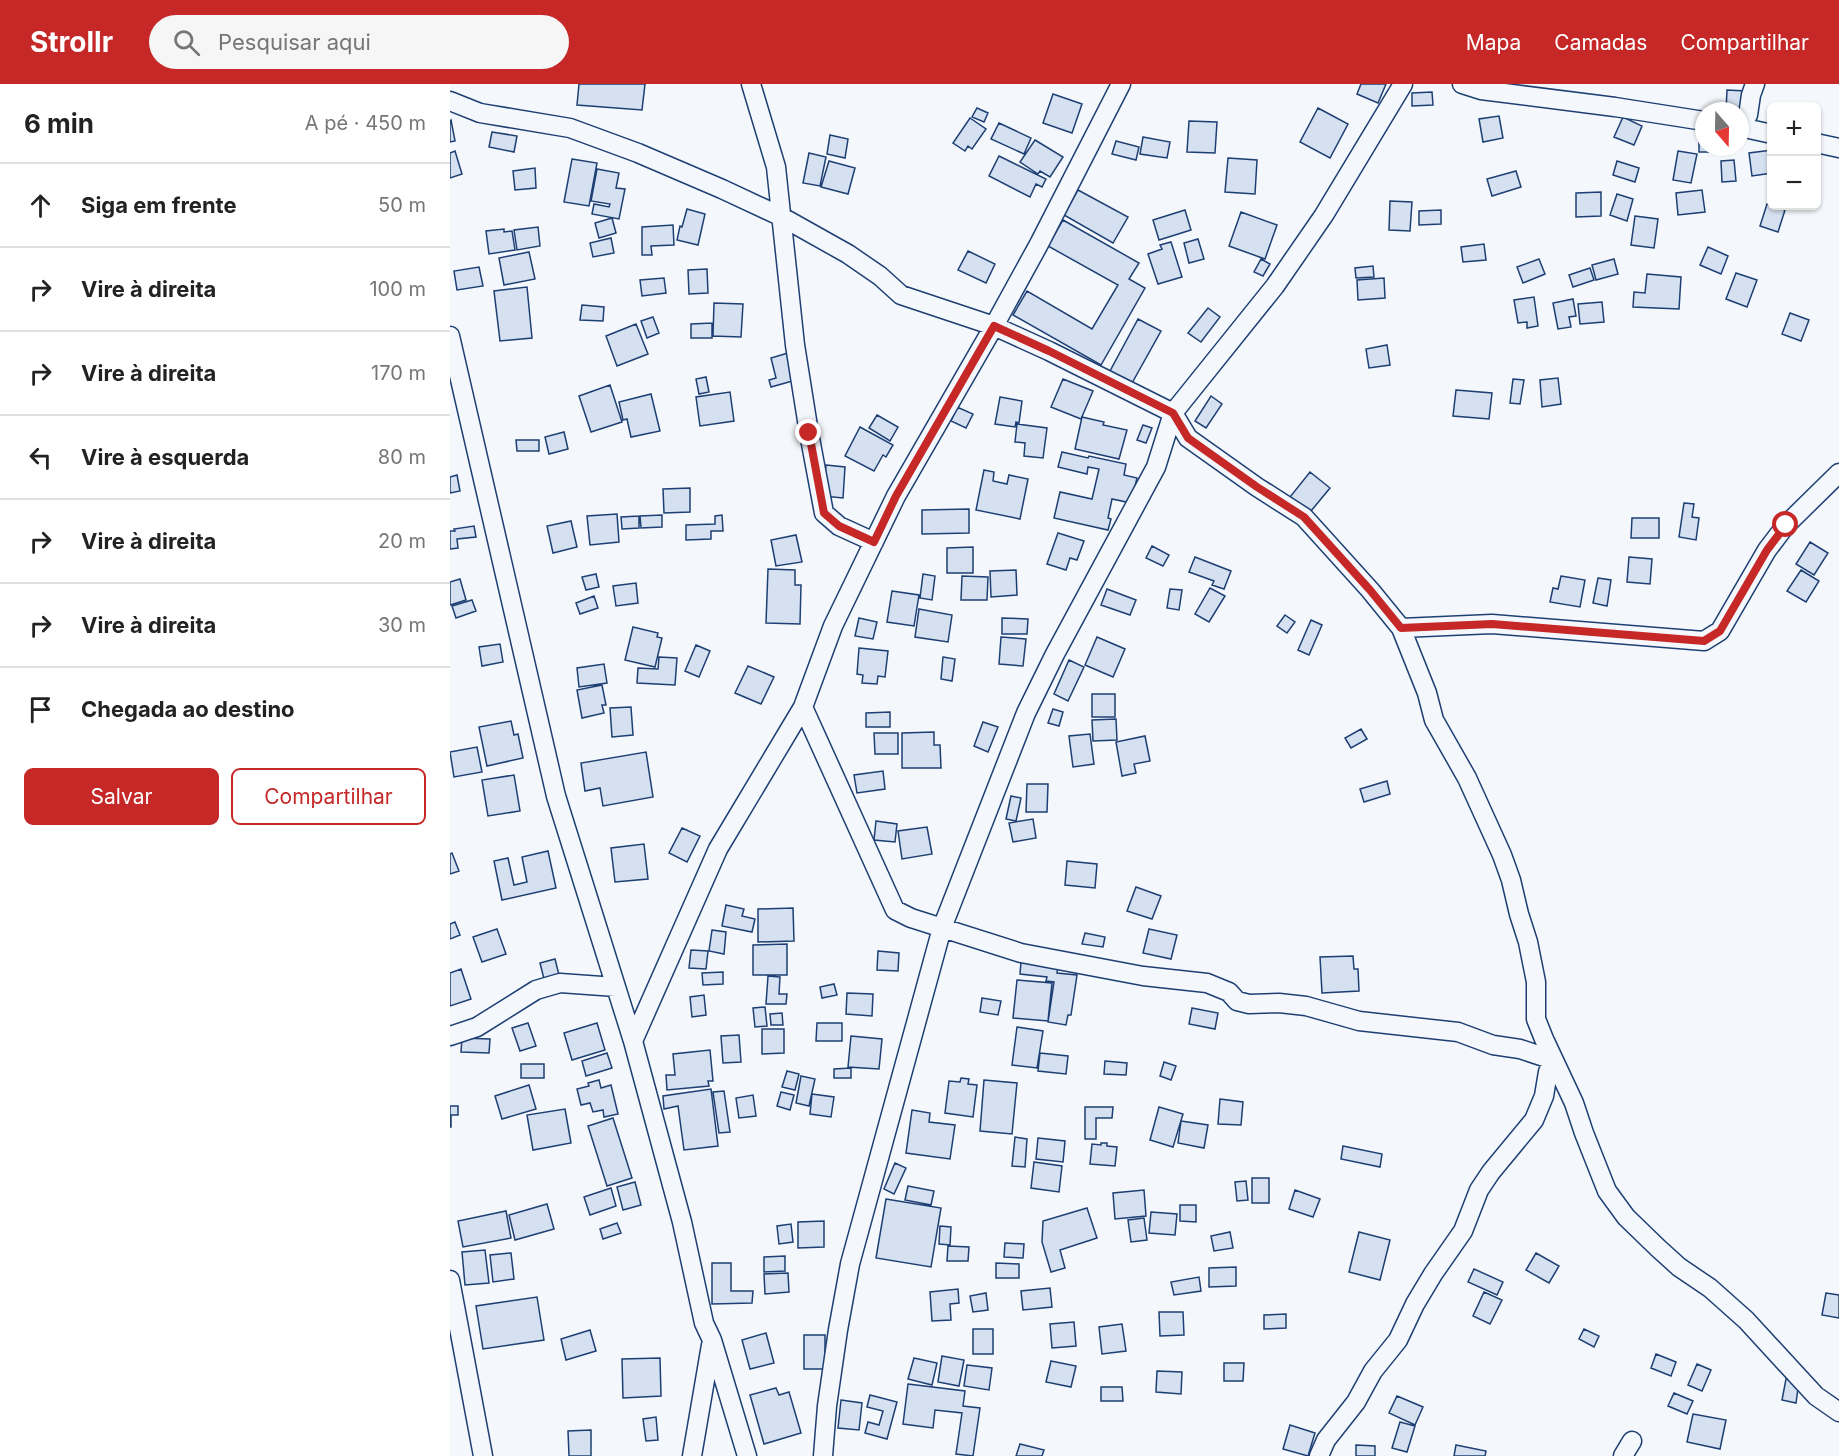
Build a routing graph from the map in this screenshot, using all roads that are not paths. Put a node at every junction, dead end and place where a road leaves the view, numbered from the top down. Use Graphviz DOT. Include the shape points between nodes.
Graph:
graph roads {
  1 [pos="751,84"];
  2 [pos="1121,84"];
  3 [pos="1403,84"];
  4 [pos="1462,84"];
  5 [pos="1755,84"];
  6 [pos="450,101"];
  7 [pos="1749,108"];
  8 [pos="1695,120"];
  9 [pos="1749,129"];
  10 [pos="1767,133"];
  11 [pos="1821,144"];
  12 [pos="1839,148"];
  13 [pos="782,217"];
  14 [pos="994,326"];
  15 [pos="450,336"];
  16 [pos="1173,413"];
  17 [pos="1839,473"];
  18 [pos="874,542"];
  19 [pos="1401,628"];
  20 [pos="803,707"];
  21 [pos="942,928"];
  22 [pos="616,987"];
  23 [pos="450,1036"];
  24 [pos="633,1041"];
  25 [pos="1553,1060"];
  26 [pos="450,1280"];
  27 [pos="711,1340"];
  28 [pos="1839,1412"];
  29 [pos="483,1456"];
  30 [pos="692,1456"];
  31 [pos="747,1456"];
  32 [pos="823,1456"];
  33 [pos="1319,1456"];
  1 -- 13 [label="street" via="776,166"];
  2 -- 14 [label="street"];
  3 -- 16 [label="street" via="1324,215 1275,286"];
  4 -- 8 [label="street" via="1481,90"];
  5 -- 7 [label="street"];
  6 -- 13 [label="street" via="480,113 570,128 638,153"];
  9 -- 10 [label="street"];
  11 -- 12 [label="street"];
  13 -- 14 [label="street" via="848,254 901,295"];
  13 -- 18 [label="street" via="795,345 824,513 839,526"];
  14 -- 16 [label="street"];
  14 -- 18 [label="street" via="896,496"];
  15 -- 22 [label="street" via="556,796"];
  16 -- 19 [label="street" via="1188,438 1304,517"];
  16 -- 21 [label="street" via="1156,467 1026,713"];
  17 -- 19 [label="street" via="1786,525 1720,631 1704,641 1492,624"];
  18 -- 20 [label="street" via="833,626"];
  19 -- 25 [label="street" via="1434,720 1467,778 1508,871 1534,971 1536,1019"];
  20 -- 21 [label="street" via="895,910"];
  20 -- 24 [label="street" via="718,849"];
  21 -- 25 [label="street" via="1021,953 1143,976 1207,983 1249,1004 1306,1006 1359,1021 1458,1032"];
  21 -- 32 [label="street" via="850,1264"];
  22 -- 23 [label="street" via="560,983 536,990 477,1027"];
  22 -- 24 [label="street"];
  24 -- 27 [label="street"];
  25 -- 28 [label="street" via="1574,1103 1607,1191 1626,1217 1679,1267 1746,1320 1816,1396"];
  25 -- 33 [label="street" via="1534,1120 1479,1190 1463,1231 1415,1304 1398,1340 1326,1440"];
  26 -- 29 [label="street"];
  27 -- 30 [label="street"];
  27 -- 31 [label="street"];
}
